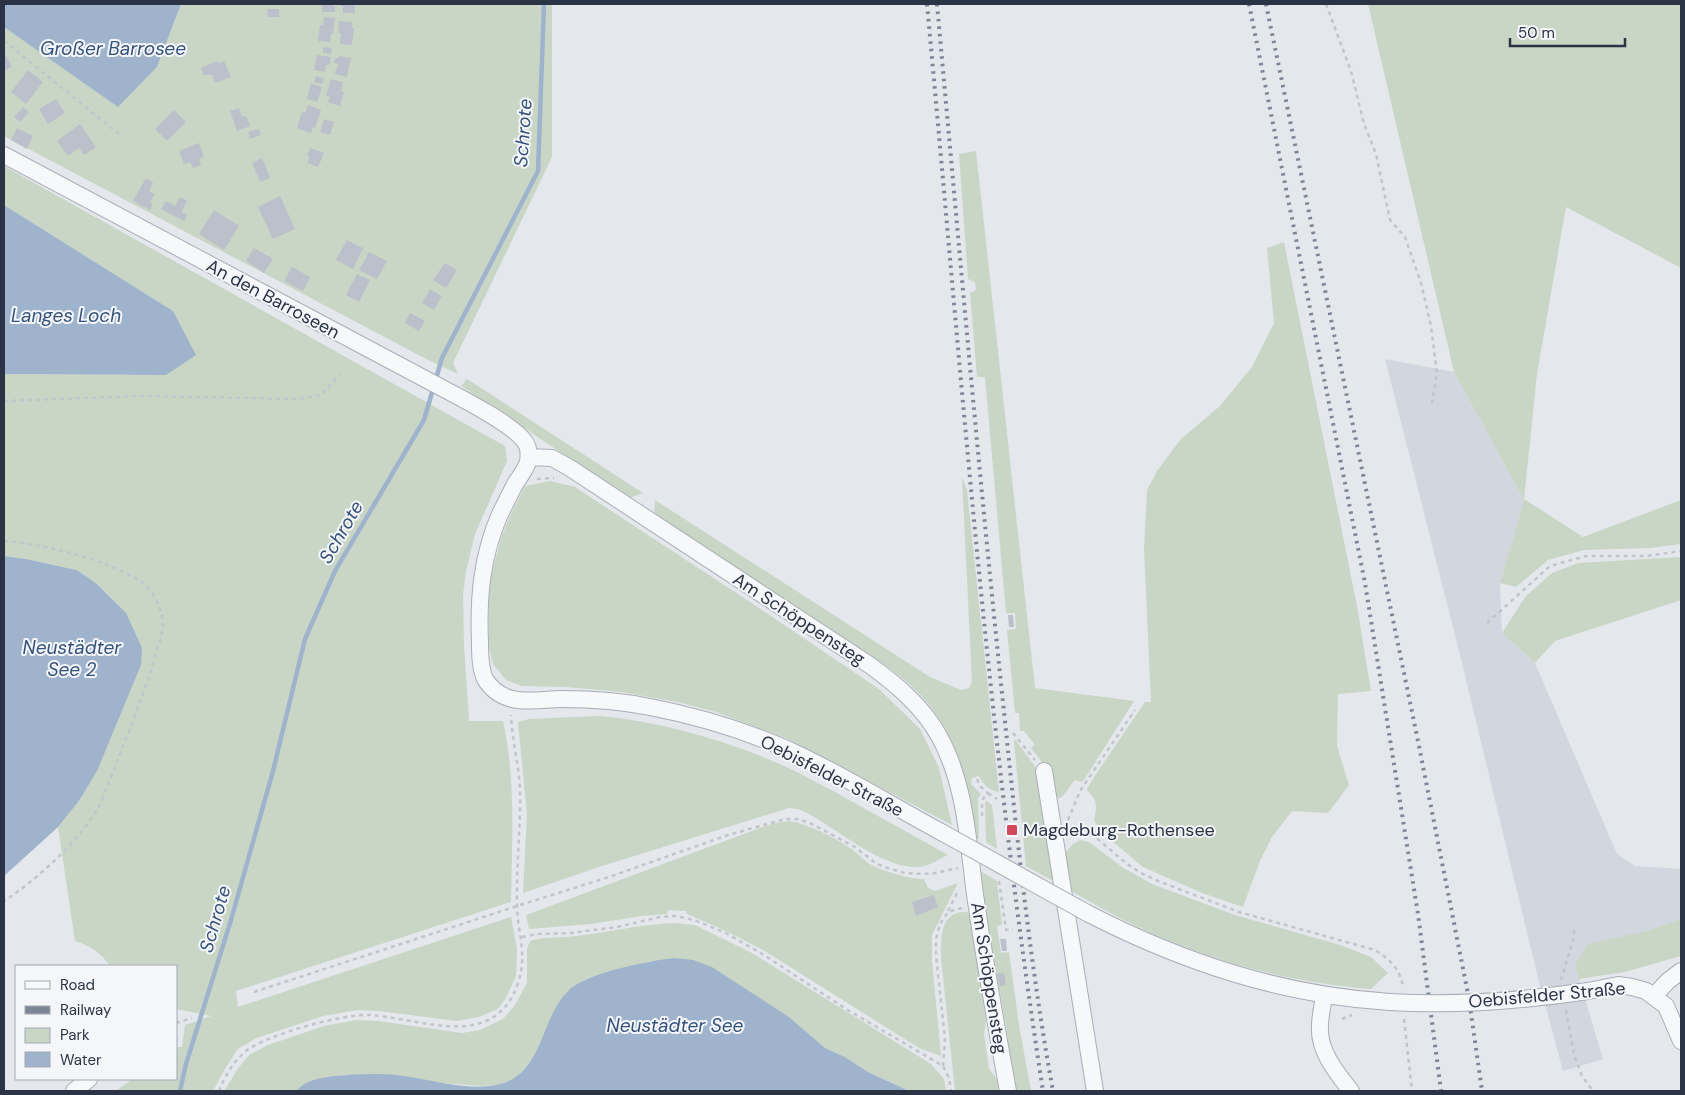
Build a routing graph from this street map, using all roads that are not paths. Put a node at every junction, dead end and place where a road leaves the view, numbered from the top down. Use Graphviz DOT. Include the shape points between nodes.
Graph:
graph roads {
  1 [pos="4,155"];
  2 [pos="529,457"];
  3 [pos="1044,771"];
  4 [pos="1681,971"];
  5 [pos="1324,995"];
  6 [pos="1654,996"];
  7 [pos="1681,1041"];
  8 [pos="88,1080"];
  9 [pos="74,1091"];
  10 [pos="1008,1091"];
  11 [pos="1096,1091"];
  12 [pos="1352,1091"];
  1 -- 2 [label="street, An den Barroseen" via="475,406 518,434 526,442"];
  2 -- 5 [label="street, Oebisfelder Straße, bridge" via="496,525 482,572 479,610 481,662 485,678 502,695 525,700 581,699 628,703 684,714 753,736 803,757 1142,940 1246,978"];
  2 -- 10 [label="street, Am Schöppensteg" via="552,458 570,468 863,660 902,690 929,720 948,754 961,797"];
  3 -- 11 [label="street"];
  4 -- 6 [label="street"];
  5 -- 6 [label="street, Oebisfelder Straße, bridge" via="1434,1004 1482,1003 1632,986"];
  5 -- 12 [label="street" via="1320,1027 1323,1045 1332,1065"];
  6 -- 7 [label="street, Oebisfelder Straße" via="1666,1006"];
  8 -- 9 [label="street"];
}
